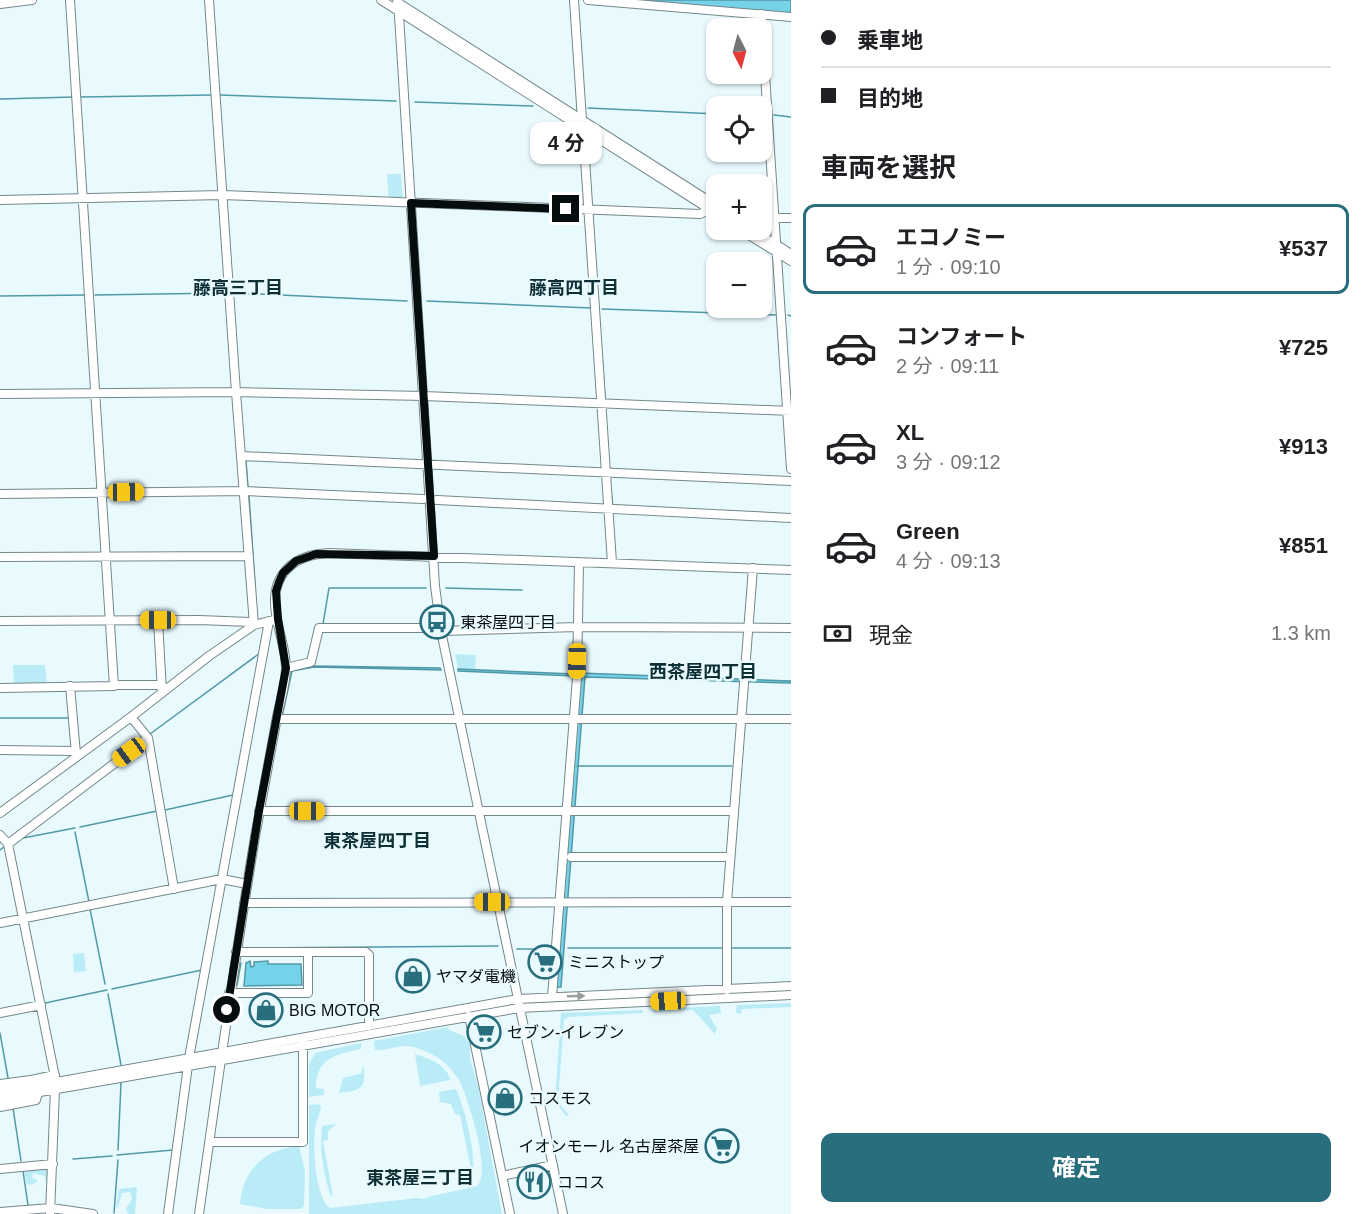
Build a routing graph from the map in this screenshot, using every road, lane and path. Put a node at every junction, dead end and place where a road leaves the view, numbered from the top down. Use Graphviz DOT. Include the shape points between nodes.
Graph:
graph roads {
  1 [pos="32,0"];
  2 [pos="70,0"];
  3 [pos="209,0"];
  4 [pos="381,0"];
  5 [pos="574,0"];
  6 [pos="588,0"];
  7 [pos="395,3"];
  8 [pos="0,4"];
  9 [pos="761,14"];
  10 [pos="791,16"];
  11 [pos="582,124"];
  12 [pos="222,195"];
  13 [pos="84,198"];
  14 [pos="0,200"];
  15 [pos="411,203"];
  16 [pos="706,203"];
  17 [pos="588,210"];
  18 [pos="706,212"];
  19 [pos="775,217"];
  20 [pos="791,218"];
  21 [pos="762,240"];
  22 [pos="767,240"];
  23 [pos="776,247"];
  24 [pos="791,254"];
  25 [pos="791,261"];
  26 [pos="96,393"];
  27 [pos="236,393"];
  28 [pos="0,394"];
  29 [pos="424,396"];
  30 [pos="601,402"];
  31 [pos="789,411"];
  32 [pos="242,456"];
  33 [pos="428,464"];
  34 [pos="791,469"];
  35 [pos="606,472"];
  36 [pos="791,481"];
  37 [pos="245,491"];
  38 [pos="102,493"];
  39 [pos="0,494"];
  40 [pos="423,499"];
  41 [pos="437,501"];
  42 [pos="608,509"];
  43 [pos="791,518"];
  44 [pos="249,556"];
  45 [pos="434,556"];
  46 [pos="0,557"];
  47 [pos="106,557"];
  48 [pos="579,563"];
  49 [pos="612,563"];
  50 [pos="753,568"];
  51 [pos="791,570"];
  52 [pos="110,620"];
  53 [pos="158,620"];
  54 [pos="273,620"];
  55 [pos="0,621"];
  56 [pos="254,625"];
  57 [pos="578,627"];
  58 [pos="748,628"];
  59 [pos="791,628"];
  60 [pos="441,631"];
  61 [pos="286,668"];
  62 [pos="114,685"];
  63 [pos="70,686"];
  64 [pos="0,687"];
  65 [pos="162,689"];
  66 [pos="131,717"];
  67 [pos="277,719"];
  68 [pos="578,719"];
  69 [pos="741,719"];
  70 [pos="791,719"];
  71 [pos="460,720"];
  72 [pos="148,738"];
  73 [pos="0,750"];
  74 [pos="76,754"];
  75 [pos="259,811"];
  76 [pos="571,811"];
  77 [pos="733,811"];
  78 [pos="479,812"];
  79 [pos="0,813"];
  80 [pos="0,835"];
  81 [pos="8,845"];
  82 [pos="0,854"];
  83 [pos="571,857"];
  84 [pos="730,857"];
  85 [pos="222,879"];
  86 [pos="247,884"];
  87 [pos="174,889"];
  88 [pos="498,902"];
  89 [pos="563,902"];
  90 [pos="727,902"];
  91 [pos="791,902"];
  92 [pos="244,903"];
  93 [pos="23,919"];
  94 [pos="0,923"];
  95 [pos="236,952"];
  96 [pos="308,952"];
  97 [pos="791,986"];
  98 [pos="727,990"];
  99 [pos="229,993"];
  100 [pos="791,995"];
  101 [pos="552,997"];
  102 [pos="40,1003"];
  103 [pos="519,1003"];
  104 [pos="0,1011"];
  105 [pos="469,1016"];
  106 [pos="369,1026"];
  107 [pos="303,1045"];
  108 [pos="222,1056"];
  109 [pos="189,1062"];
  110 [pos="31,1080"];
  111 [pos="0,1084"];
  112 [pos="55,1086"];
  113 [pos="0,1092"];
  114 [pos="38,1093"];
  115 [pos="0,1099"];
  116 [pos="0,1107"];
  117 [pos="210,1142"];
  118 [pos="53,1164"];
  119 [pos="553,1165"];
  120 [pos="0,1169"];
  121 [pos="502,1176"];
  122 [pos="51,1211"];
  123 [pos="0,1212"];
  124 [pos="77,1213"];
  125 [pos="93,1214"];
  126 [pos="168,1214"];
  127 [pos="199,1214"];
  128 [pos="510,1214"];
  129 [pos="562,1214"];
  1 -- 8 [label="street"];
  2 -- 13 [label="street"];
  3 -- 12 [label="street"];
  4 -- 7 [label="street"];
  5 -- 11 [label="street"];
  6 -- 9 [label="street"];
  7 -- 11 [label="street"];
  7 -- 15 [label="street"];
  9 -- 10 [label="street"];
  9 -- 19 [label="street"];
  11 -- 16 [label="street"];
  11 -- 17 [label="street"];
  12 -- 13 [label="street"];
  12 -- 15 [label="street"];
  12 -- 27 [label="street"];
  13 -- 14 [label="street"];
  13 -- 26 [label="street"];
  15 -- 17 [label="street"];
  15 -- 29 [label="street"];
  17 -- 18 [label="street"];
  17 -- 30 [label="street"];
  19 -- 20 [label="street"];
  19 -- 23 [label="street"];
  21 -- 23 [label="street"];
  22 -- 23 [label="street"];
  23 -- 24 [label="street"];
  23 -- 25 [label="street"];
  23 -- 31 [label="street"];
  26 -- 27 [label="street"];
  26 -- 28 [label="street"];
  26 -- 38 [label="street"];
  27 -- 29 [label="street"];
  27 -- 32 [label="street"];
  29 -- 30 [label="street"];
  29 -- 33 [label="street"];
  30 -- 31 [label="street"];
  30 -- 35 [label="street"];
  31 -- 34 [label="street"];
  32 -- 33 [label="street"];
  32 -- 37 [label="street"];
  33 -- 35 [label="street"];
  33 -- 45 [label="street"];
  35 -- 36 [label="street"];
  35 -- 42 [label="street"];
  37 -- 38 [label="street"];
  37 -- 40 [label="street"];
  37 -- 44 [label="street"];
  38 -- 39 [label="street"];
  38 -- 47 [label="street"];
  41 -- 42 [label="street"];
  42 -- 43 [label="street"];
  42 -- 49 [label="street"];
  44 -- 47 [label="street"];
  44 -- 56 [label="street"];
  45 -- 48 [label="street"];
  45 -- 54 [label="street" via="306,556 288,567 279,582"];
  45 -- 60 [label="street"];
  46 -- 47 [label="street"];
  47 -- 52 [label="street"];
  48 -- 49 [label="street"];
  48 -- 57 [label="street"];
  49 -- 50 [label="street"];
  50 -- 51 [label="street"];
  50 -- 58 [label="street"];
  52 -- 53 [label="street"];
  52 -- 55 [label="street"];
  52 -- 62 [label="street"];
  53 -- 56 [label="street"];
  53 -- 65 [label="street"];
  54 -- 56 [label="street"];
  54 -- 61 [label="street"];
  54 -- 85 [label="street"];
  56 -- 65 [label="street"];
  57 -- 58 [label="street"];
  57 -- 60 [label="street"];
  57 -- 68 [label="street"];
  58 -- 59 [label="street"];
  58 -- 69 [label="street"];
  60 -- 61 [label="street" via="320,628 312,662"];
  60 -- 71 [label="street"];
  61 -- 67 [label="street"];
  62 -- 63 [label="street"];
  62 -- 65 [label="street"];
  63 -- 64 [label="street"];
  63 -- 74 [label="street"];
  65 -- 66 [label="street"];
  66 -- 72 [label="street"];
  66 -- 74 [label="street"];
  67 -- 71 [label="street"];
  67 -- 75 [label="street"];
  68 -- 69 [label="street"];
  68 -- 71 [label="street"];
  68 -- 76 [label="street"];
  69 -- 70 [label="street"];
  69 -- 77 [label="street"];
  71 -- 78 [label="street"];
  72 -- 81 [label="street"];
  72 -- 87 [label="street"];
  73 -- 74 [label="street"];
  74 -- 79 [label="street"];
  75 -- 78 [label="street"];
  75 -- 86 [label="street"];
  76 -- 77 [label="street"];
  76 -- 78 [label="street"];
  76 -- 89 [label="street"];
  77 -- 84 [label="street"];
  78 -- 88 [label="street"];
  80 -- 81 [label="street"];
  81 -- 82 [label="street"];
  81 -- 93 [label="street"];
  83 -- 84 [label="street"];
  84 -- 90 [label="street"];
  85 -- 86 [label="street"];
  85 -- 87 [label="street"];
  85 -- 109 [label="street"];
  86 -- 92 [label="street"];
  87 -- 93 [label="street"];
  88 -- 89 [label="street"];
  88 -- 92 [label="street"];
  88 -- 103 [label="street"];
  89 -- 90 [label="street"];
  89 -- 101 [label="street"];
  90 -- 91 [label="street"];
  90 -- 98 [label="street"];
  92 -- 95 [label="street"];
  93 -- 94 [label="street"];
  93 -- 102 [label="street"];
  95 -- 96 [label="street"];
  95 -- 99 [label="street"];
  96 -- 99 [label="street" via="308,993"];
  96 -- 106 [label="street" via="369,955"];
  97 -- 98 [label="street"];
  101 -- 98 [label="street, one-way"];
  99 -- 108 [label="street"];
  100 -- 103 [label="street"];
  101 -- 103 [label="street"];
  102 -- 104 [label="street"];
  102 -- 112 [label="street"];
  103 -- 105 [label="street"];
  103 -- 106 [label="street"];
  103 -- 119 [label="street"];
  105 -- 107 [label="street"];
  105 -- 121 [label="street"];
  106 -- 108 [label="street"];
  107 -- 108 [label="street"];
  107 -- 117 [label="street" via="303,1142"];
  108 -- 109 [label="street"];
  108 -- 117 [label="street"];
  109 -- 112 [label="street"];
  109 -- 126 [label="street"];
  110 -- 111 [label="street"];
  110 -- 112 [label="street"];
  110 -- 114 [label="street"];
  112 -- 114 [label="street"];
  112 -- 114 [label="street"];
  112 -- 118 [label="street"];
  113 -- 114 [label="street"];
  114 -- 115 [label="street"];
  114 -- 116 [label="street"];
  117 -- 127 [label="street"];
  118 -- 120 [label="street"];
  118 -- 122 [label="street"];
  119 -- 121 [label="street"];
  119 -- 129 [label="street"];
  121 -- 128 [label="street"];
  122 -- 123 [label="street"];
  122 -- 124 [label="street"];
  124 -- 125 [label="street"];
}
